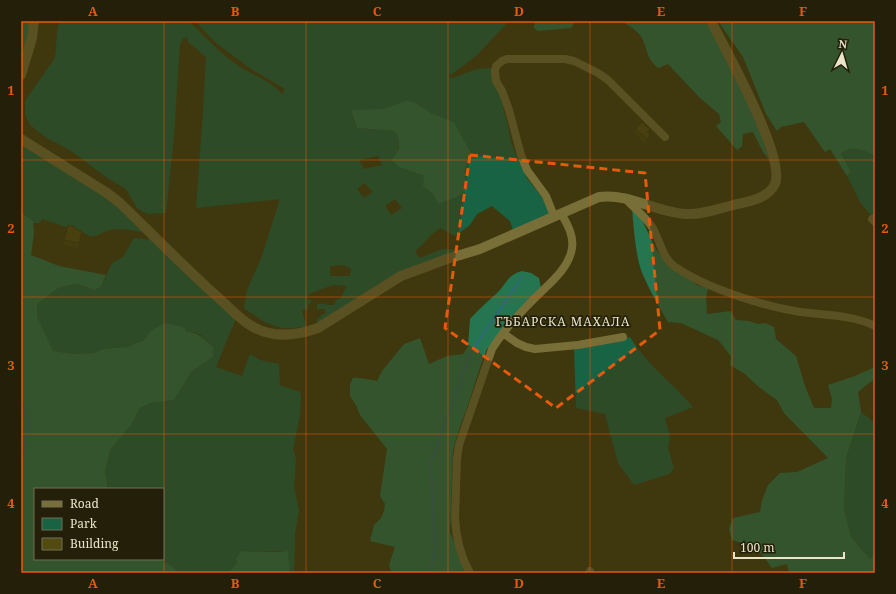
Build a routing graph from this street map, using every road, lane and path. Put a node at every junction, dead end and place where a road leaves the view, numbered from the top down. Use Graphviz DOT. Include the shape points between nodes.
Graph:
graph roads {
  1 [pos="34,21"];
  2 [pos="711,21"];
  3 [pos="21,74"];
  4 [pos="665,137"];
  5 [pos="21,140"];
  6 [pos="624,197"];
  7 [pos="558,214"];
  8 [pos="874,323"];
  9 [pos="503,333"];
  10 [pos="623,337"];
  11 [pos="470,573"];
  1 -- 3 [label="street" via="32,38"];
  2 -- 6 [label="street" via="754,106 774,157 774,184 764,196 757,199 714,211 687,215"];
  4 -- 7 [label="street" via="608,80 574,61 534,58 502,61 496,66 496,81 509,110 520,155 527,170"];
  5 -- 7 [label="street" via="107,192 205,286 255,328 282,335 318,328 401,276 480,249"];
  6 -- 7 [label="street" via="599,197"];
  6 -- 8 [label="street" via="651,225 666,258 673,266 696,279 742,297 786,310"];
  7 -- 9 [label="street" via="572,233 569,259 559,275"];
  9 -- 10 [label="street" via="517,343 535,349"];
  9 -- 11 [label="street" via="492,349 459,445 457,459 455,527"];
}
